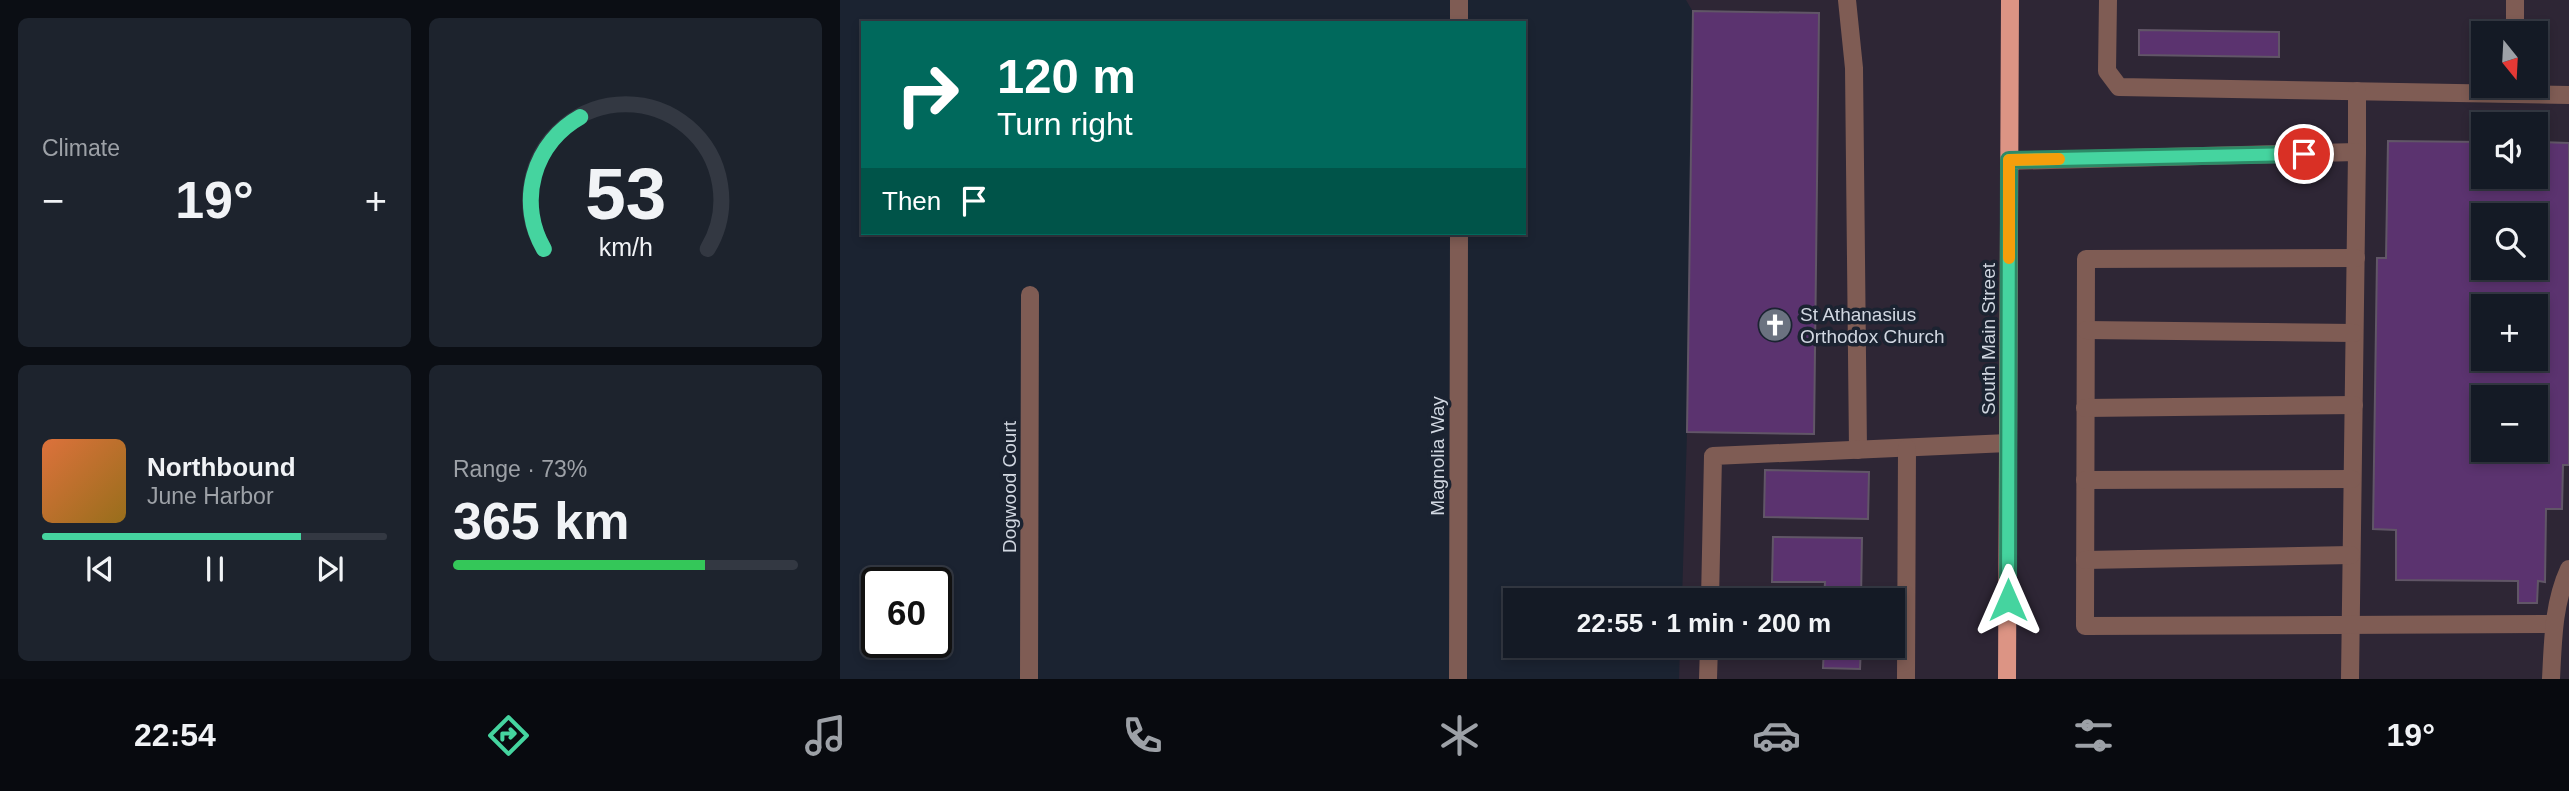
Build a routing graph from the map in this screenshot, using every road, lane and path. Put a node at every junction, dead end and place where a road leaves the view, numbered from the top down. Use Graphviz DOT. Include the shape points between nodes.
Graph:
graph roads {
  1 [pos="1459,0"];
  2 [pos="1847,0"];
  3 [pos="2010,0"];
  4 [pos="2108,0"];
  5 [pos="2515,0"];
  6 [pos="1459,21"];
  7 [pos="2515,21"];
  8 [pos="2471,90"];
  9 [pos="2357,91"];
  10 [pos="2548,93"];
  11 [pos="2569,95"];
  12 [pos="2357,152"];
  13 [pos="2009,160"];
  14 [pos="1459,235"];
  15 [pos="2356,258"];
  16 [pos="1030,295"];
  17 [pos="2086,330"];
  18 [pos="2354,333"];
  19 [pos="2354,405"];
  20 [pos="2085,408"];
  21 [pos="2008,443"];
  22 [pos="1908,447"];
  23 [pos="1858,450"];
  24 [pos="2085,480"];
  25 [pos="2352,480"];
  26 [pos="2351,555"];
  27 [pos="2085,560"];
  28 [pos="2569,569"];
  29 [pos="1710,588"];
  30 [pos="2351,624"];
  31 [pos="2554,624"];
  32 [pos="1709,658"];
  33 [pos="1029,679"];
  34 [pos="1458,679"];
  35 [pos="1708,679"];
  36 [pos="1906,679"];
  37 [pos="2007,679"];
  38 [pos="2350,679"];
  39 [pos="2551,679"];
  1 -- 6 [label="street"];
  2 -- 23 [label="street" via="1854,68"];
  3 -- 13 [label="main road, South Main Street"];
  4 -- 9 [label="street" via="2107,71 2119,87"];
  5 -- 7 [label="street"];
  8 -- 9 [label="street"];
  9 -- 12 [label="street"];
  10 -- 11 [label="street"];
  12 -- 13 [label="street"];
  12 -- 15 [label="street"];
  13 -- 21 [label="main road, South Main Street"];
  14 -- 34 [label="street, Magnolia Way"];
  15 -- 17 [label="street" via="2086,259"];
  15 -- 18 [label="street"];
  16 -- 33 [label="street, Dogwood Court"];
  17 -- 18 [label="street"];
  17 -- 20 [label="street"];
  18 -- 19 [label="street"];
  19 -- 20 [label="street"];
  19 -- 25 [label="street"];
  20 -- 24 [label="street"];
  21 -- 22 [label="street"];
  21 -- 37 [label="main road, South Main Street"];
  22 -- 23 [label="street"];
  22 -- 36 [label="street"];
  23 -- 29 [label="street" via="1713,456"];
  24 -- 25 [label="street"];
  24 -- 27 [label="street"];
  25 -- 26 [label="street"];
  26 -- 27 [label="street"];
  26 -- 30 [label="street"];
  27 -- 30 [label="street" via="2085,626"];
  28 -- 31 [label="street"];
  30 -- 31 [label="street"];
  30 -- 38 [label="street"];
  31 -- 39 [label="street"];
  32 -- 35 [label="street"];
}
